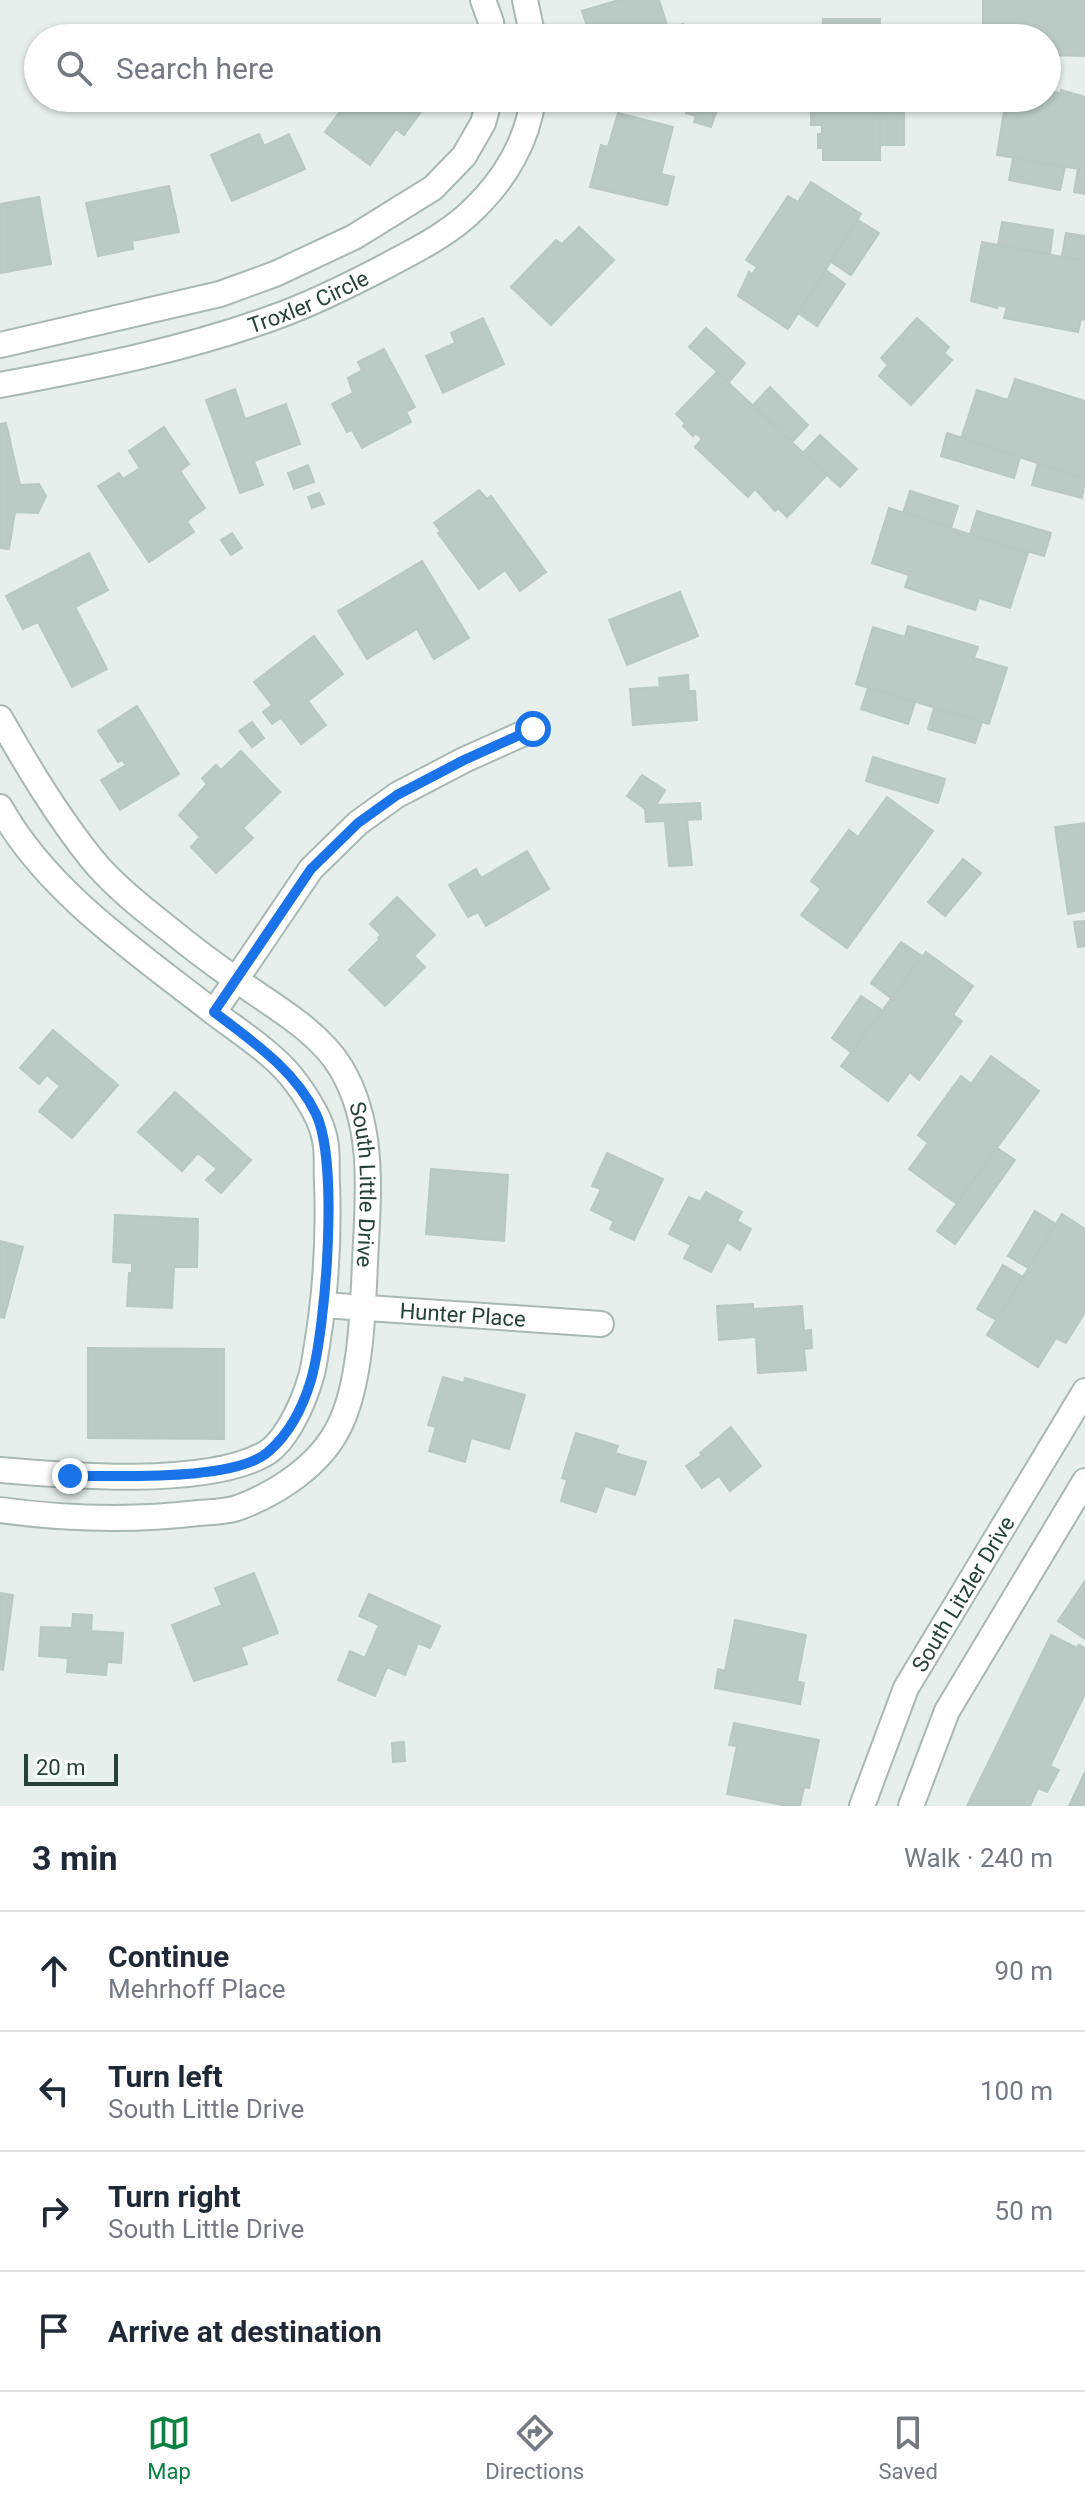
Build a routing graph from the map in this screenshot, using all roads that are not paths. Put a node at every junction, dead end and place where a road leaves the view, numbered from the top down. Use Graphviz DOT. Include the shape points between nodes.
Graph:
graph roads {
  1 [pos="483,0"];
  2 [pos="525,0"];
  3 [pos="491,24"];
  4 [pos="530,24"];
  5 [pos="486,112"];
  6 [pos="530,112"];
  7 [pos="0,345"];
  8 [pos="0,385"];
  9 [pos="0,718"];
  10 [pos="533,729"];
  11 [pos="0,807"];
  12 [pos="236,980"];
  13 [pos="214,1012"];
  14 [pos="323,1305"];
  15 [pos="363,1308"];
  16 [pos="601,1324"];
  17 [pos="1085,1391"];
  18 [pos="0,1470"];
  19 [pos="1085,1481"];
  20 [pos="0,1510"];
  21 [pos="862,1806"];
  22 [pos="911,1806"];
  1 -- 3 [label="street"];
  2 -- 4 [label="street"];
  5 -- 7 [label="street, Troxler Circle" via="464,156 433,188 354,237 220,294"];
  6 -- 8 [label="street, Troxler Circle" via="512,160 473,210 443,234 359,281 272,318 197,341"];
  9 -- 12 [label="street, South Little Drive" via="41,791 93,860 169,930"];
  10 -- 12 [label="street" via="397,795 358,823 311,869"];
  11 -- 13 [label="street, South Little Drive" via="57,882 115,936"];
  12 -- 13 [label="street"];
  12 -- 15 [label="street, South Little Drive" via="303,1025 340,1066 356,1099 366,1144 368,1196"];
  13 -- 14 [label="street, South Little Drive" via="290,1075 316,1114 326,1155"];
  14 -- 15 [label="street, Hunter Place"];
  14 -- 18 [label="street, South Little Drive" via="311,1379 294,1421 266,1454 233,1468 165,1475"];
  15 -- 16 [label="street, Hunter Place"];
  15 -- 20 [label="street, South Little Drive" via="353,1383 340,1426 317,1458 285,1485 238,1508 171,1517 95,1519"];
  17 -- 21 [label="street, South Litzler Drive" via="906,1688"];
  19 -- 22 [label="street, South Litzler Drive" via="947,1711"];
}
